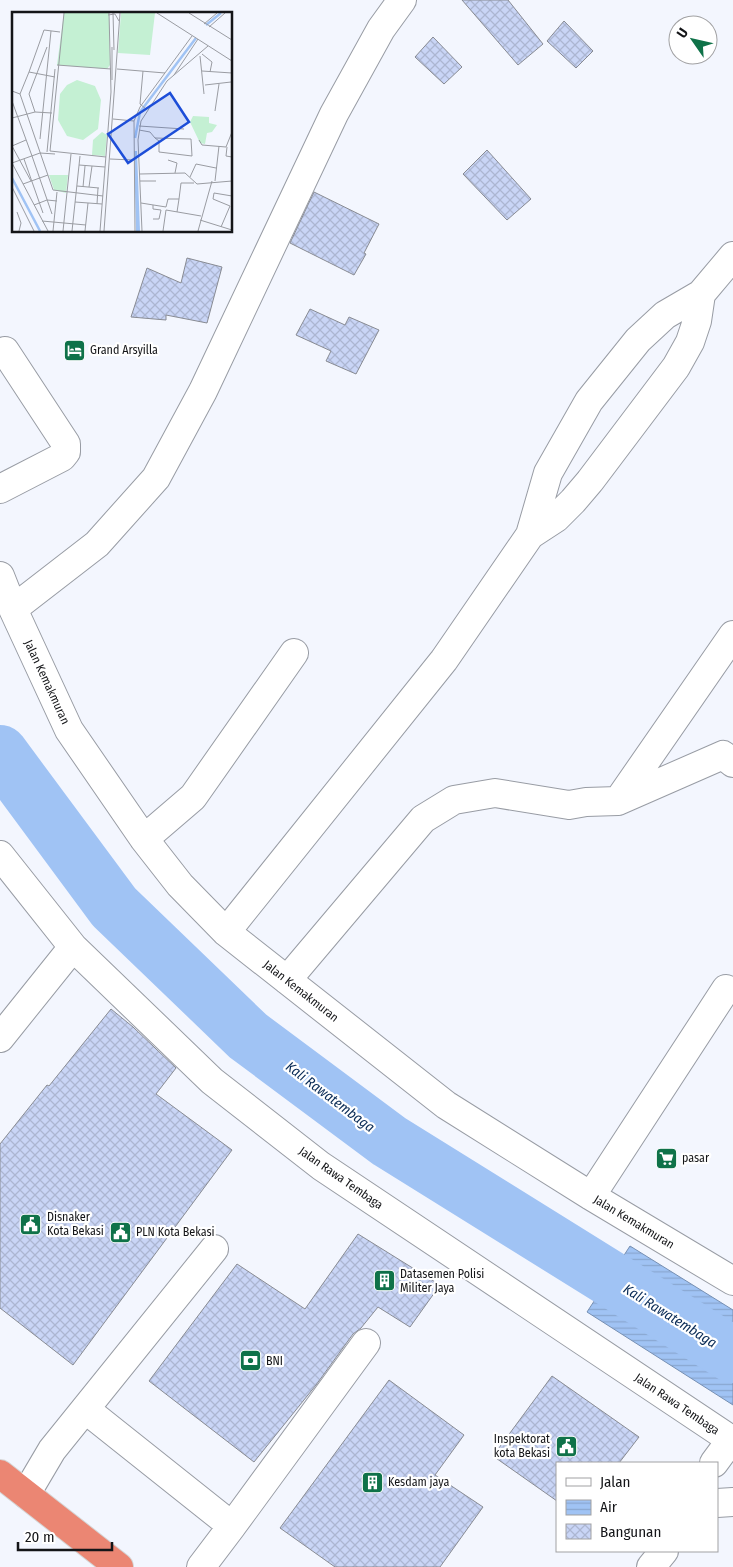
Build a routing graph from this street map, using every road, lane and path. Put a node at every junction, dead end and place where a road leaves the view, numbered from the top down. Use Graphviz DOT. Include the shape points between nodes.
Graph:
graph roads {
  1 [pos="402,0"];
  2 [pos="733,256"];
  3 [pos="701,294"];
  4 [pos="5,351"];
  5 [pos="0,489"];
  6 [pos="530,535"];
  7 [pos="4,592"];
  8 [pos="733,635"];
  9 [pos="294,653"];
  10 [pos="733,763"];
  11 [pos="618,801"];
  12 [pos="144,839"];
  13 [pos="0,855"];
  14 [pos="226,932"];
  15 [pos="73,947"];
  16 [pos="287,980"];
  17 [pos="726,990"];
  18 [pos="0,1038"];
  19 [pos="591,1196"];
  20 [pos="214,1249"];
  21 [pos="733,1282"];
  22 [pos="366,1343"];
  23 [pos="85,1409"];
  24 [pos="732,1441"];
  25 [pos="715,1462"];
  26 [pos="0,1474"];
  27 [pos="26,1494"];
  28 [pos="733,1502"];
  29 [pos="718,1503"];
  30 [pos="232,1526"];
  31 [pos="649,1552"];
  32 [pos="663,1552"];
  33 [pos="119,1567"];
  34 [pos="202,1567"];
  35 [pos="638,1567"];
  36 [pos="651,1567"];
  1 -- 7 [label="street" via="381,29 334,114 203,391 156,478 97,544"];
  2 -- 3 [label="street"];
  3 -- 6 [label="street" via="690,342 676,367 573,501 556,518"];
  3 -- 6 [label="street" via="665,315 638,340 588,401 548,473"];
  4 -- 5 [label="street" via="66,448 62,457"];
  6 -- 14 [label="street" via="444,660"];
  7 -- 12 [label="street, Jalan Kemakmuran" via="69,730"];
  8 -- 11 [label="street"];
  9 -- 12 [label="street" via="193,797"];
  10 -- 11 [label="street" via="723,755"];
  11 -- 16 [label="street" via="569,805 495,793 454,800 422,819"];
  12 -- 14 [label="street, Jalan Kemakmuran" via="180,884"];
  13 -- 15 [label="street, Jalan Rawa Tembaga"];
  14 -- 16 [label="street, Jalan Kemakmuran"];
  15 -- 18 [label="street"];
  15 -- 24 [label="street, Jalan Rawa Tembaga" via="212,1081 321,1166"];
  16 -- 19 [label="street, Jalan Kemakmuran" via="446,1105"];
  17 -- 19 [label="street"];
  19 -- 21 [label="street, Jalan Kemakmuran"];
  20 -- 23 [label="street"];
  22 -- 30 [label="street"];
  23 -- 27 [label="street" via="52,1450"];
  23 -- 30 [label="street"];
  24 -- 25 [label="street"];
  26 -- 27 [label="highway"];
  27 -- 33 [label="highway"];
  28 -- 29 [label="street"];
  30 -- 34 [label="street"];
  31 -- 35 [label="street"];
  32 -- 36 [label="street"];
}
